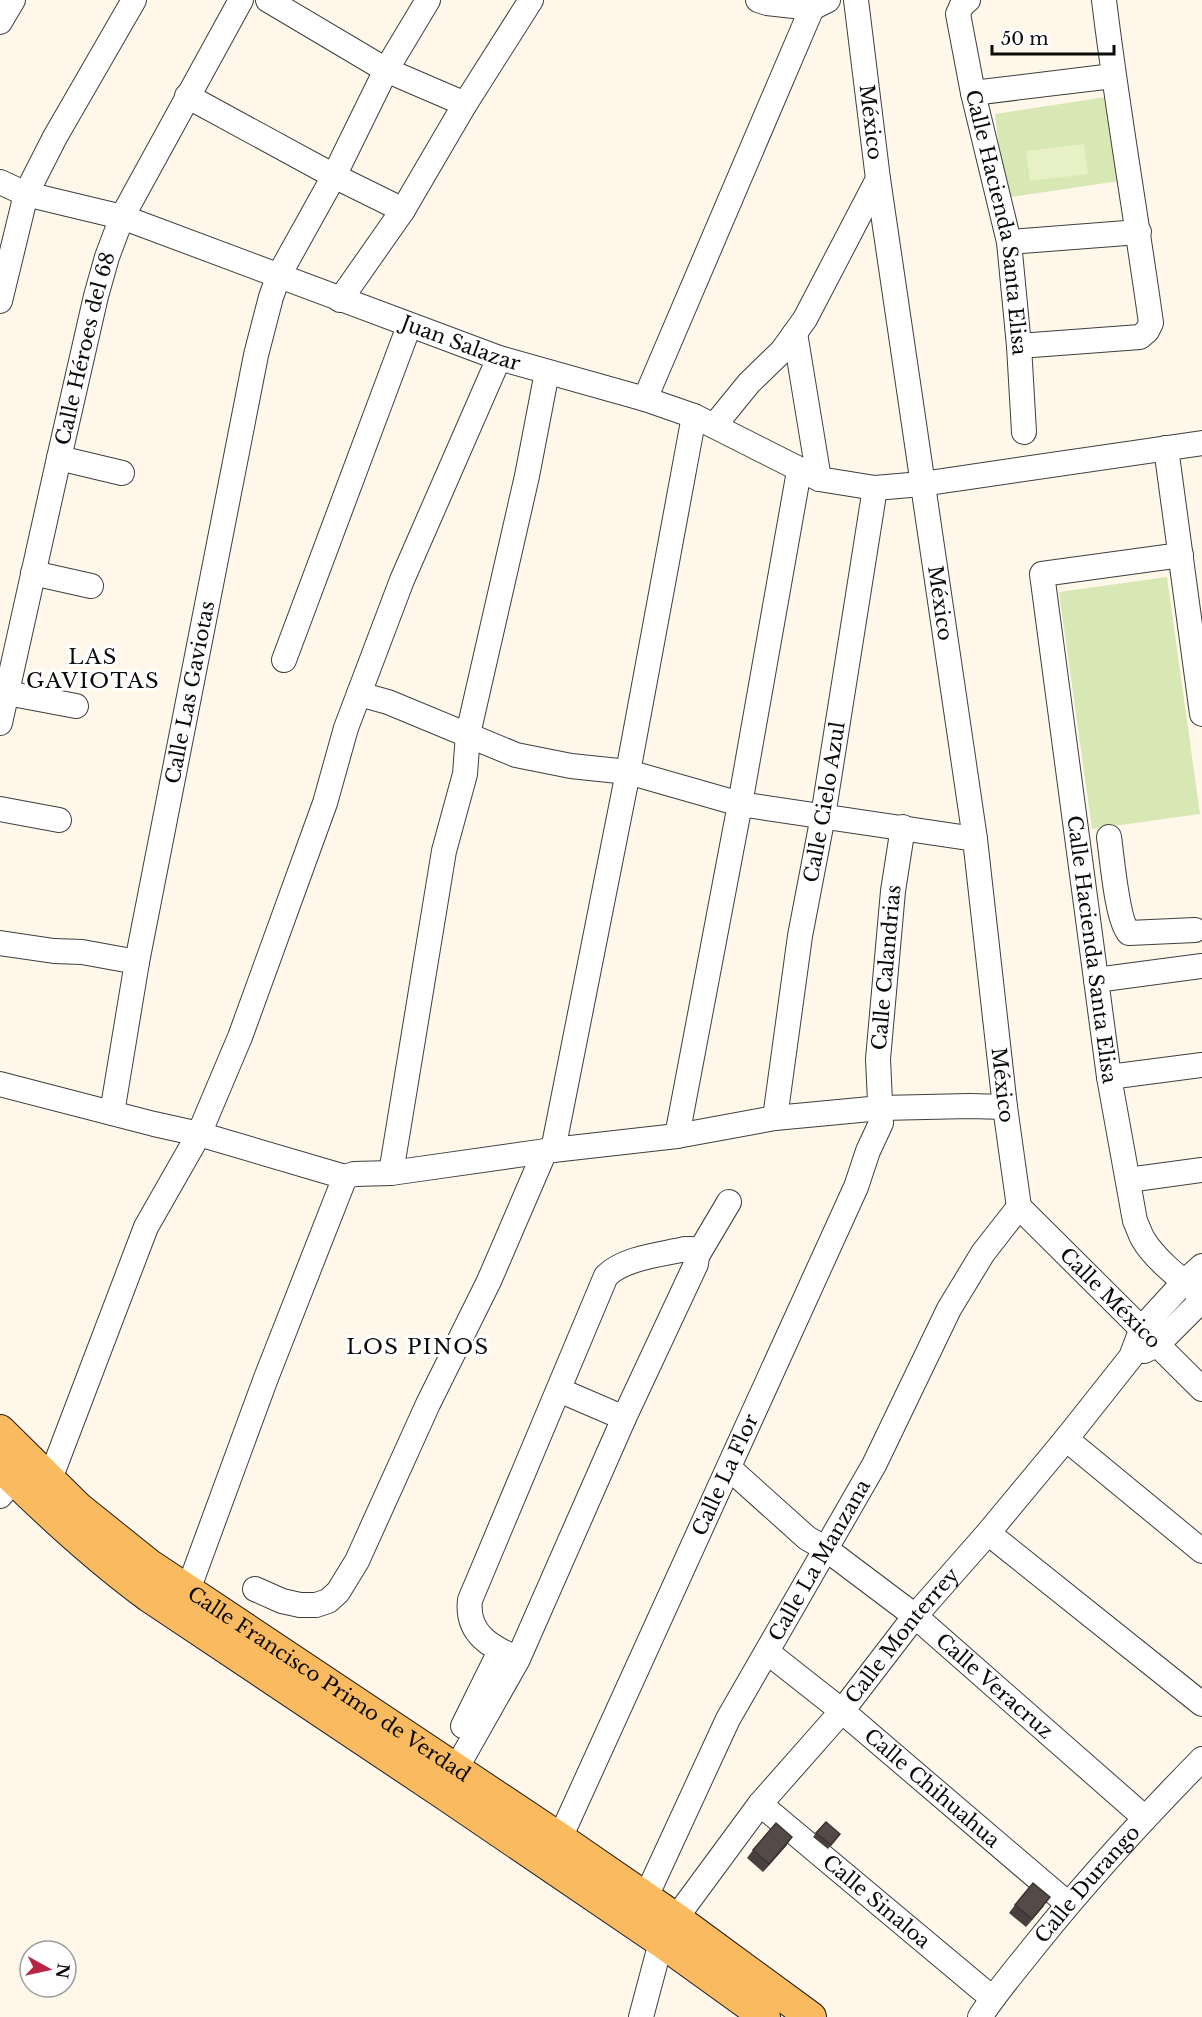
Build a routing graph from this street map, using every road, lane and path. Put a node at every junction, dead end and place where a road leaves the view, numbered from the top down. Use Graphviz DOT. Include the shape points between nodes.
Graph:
graph roads {
  1 [pos="13,0"];
  2 [pos="134,0"];
  3 [pos="241,0"];
  4 [pos="268,0"];
  5 [pos="428,0"];
  6 [pos="531,0"];
  7 [pos="758,0"];
  8 [pos="856,0"];
  9 [pos="1104,0"];
  10 [pos="820,4"];
  11 [pos="963,7"];
  12 [pos="0,22"];
  13 [pos="386,70"];
  14 [pos="1113,76"];
  15 [pos="973,93"];
  16 [pos="187,96"];
  17 [pos="465,104"];
  18 [pos="334,176"];
  19 [pos="878,179"];
  20 [pos="0,182"];
  21 [pos="26,194"];
  22 [pos="403,210"];
  23 [pos="122,217"];
  24 [pos="1139,232"];
  25 [pos="1009,243"];
  26 [pos="279,275"];
  27 [pos="340,300"];
  28 [pos="0,301"];
  29 [pos="409,326"];
  30 [pos="795,333"];
  31 [pos="1019,346"];
  32 [pos="499,358"];
  33 [pos="547,372"];
  34 [pos="645,399"];
  35 [pos="704,421"];
  36 [pos="1024,432"];
  37 [pos="1202,444"];
  38 [pos="1166,448"];
  39 [pos="59,458"];
  40 [pos="122,473"];
  41 [pos="809,475"];
  42 [pos="922,484"];
  43 [pos="875,488"];
  44 [pos="1181,555"];
  45 [pos="33,573"];
  46 [pos="91,586"];
  47 [pos="284,660"];
  48 [pos="7,693"];
  49 [pos="358,694"];
  50 [pos="76,706"];
  51 [pos="1202,714"];
  52 [pos="0,723"];
  53 [pos="468,734"];
  54 [pos="628,772"];
  55 [pos="740,804"];
  56 [pos="0,808"];
  57 [pos="822,816"];
  58 [pos="59,820"];
  59 [pos="903,827"];
  60 [pos="1109,837"];
  61 [pos="975,839"];
  62 [pos="1116,888"];
  63 [pos="1084,893"];
  64 [pos="1196,930"];
  65 [pos="0,943"];
  66 [pos="137,962"];
  67 [pos="1202,966"];
  68 [pos="1096,980"];
  69 [pos="1202,1065"];
  70 [pos="1109,1077"];
  71 [pos="0,1084"];
  72 [pos="1005,1107"];
  73 [pos="881,1108"];
  74 [pos="112,1113"];
  75 [pos="775,1118"];
  76 [pos="200,1134"];
  77 [pos="677,1136"];
  78 [pos="549,1150"];
  79 [pos="1202,1170"];
  80 [pos="391,1173"];
  81 [pos="345,1177"];
  82 [pos="1128,1180"];
  83 [pos="729,1202"];
  84 [pos="1019,1207"];
  85 [pos="697,1256"];
  86 [pos="1198,1286"];
  87 [pos="1149,1336"];
  88 [pos="1202,1389"];
  89 [pos="559,1390"];
  90 [pos="624,1418"];
  91 [pos="0,1430"];
  92 [pos="1066,1439"];
  93 [pos="729,1467"];
  94 [pos="19,1476"];
  95 [pos="988,1533"];
  96 [pos="826,1549"];
  97 [pos="1202,1551"];
  98 [pos="255,1589"];
  99 [pos="188,1590"];
  100 [pos="915,1616"];
  101 [pos="767,1652"];
  102 [pos="509,1655"];
  103 [pos="1202,1704"];
  104 [pos="842,1711"];
  105 [pos="1202,1759"];
  106 [pos="442,1777"];
  107 [pos="760,1804"];
  108 [pos="1145,1818"];
  109 [pos="560,1838"];
  110 [pos="1068,1904"];
  111 [pos="640,1911"];
  112 [pos="668,1930"];
  113 [pos="986,2008"];
  114 [pos="762,2016"];
  115 [pos="641,2017"];
  116 [pos="811,2017"];
  1 -- 12 [label="street"];
  2 -- 21 [label="street"];
  3 -- 16 [label="street, Calle Héroes del 68"];
  4 -- 13 [label="street"];
  5 -- 13 [label="street, Calle Las Gaviotas"];
  6 -- 17 [label="street"];
  7 -- 10 [label="street"];
  8 -- 19 [label="street, México"];
  9 -- 14 [label="street"];
  10 -- 34 [label="street"];
  11 -- 15 [label="street, Calle Hacienda Santa Elisa"];
  13 -- 17 [label="street"];
  13 -- 18 [label="street, Calle Las Gaviotas"];
  14 -- 15 [label="street"];
  14 -- 24 [label="street"];
  15 -- 25 [label="street, Calle Hacienda Santa Elisa"];
  16 -- 18 [label="street"];
  16 -- 23 [label="street, Calle Héroes del 68"];
  17 -- 22 [label="street"];
  18 -- 22 [label="street"];
  18 -- 26 [label="street, Calle Las Gaviotas"];
  19 -- 30 [label="street"];
  19 -- 42 [label="street, México"];
  20 -- 21 [label="street, Juan Salazar"];
  21 -- 23 [label="street, Juan Salazar"];
  21 -- 28 [label="street"];
  22 -- 27 [label="street"];
  23 -- 26 [label="street, Juan Salazar"];
  23 -- 39 [label="street, Calle Héroes del 68" via="96,296"];
  24 -- 25 [label="street"];
  24 -- 31 [label="street" via="1151,323 1147,331 1140,337"];
  25 -- 31 [label="street, Calle Hacienda Santa Elisa"];
  26 -- 27 [label="street, Juan Salazar"];
  26 -- 66 [label="street, Calle Las Gaviotas" via="256,354"];
  27 -- 29 [label="street, Juan Salazar"];
  29 -- 32 [label="street, Juan Salazar"];
  29 -- 47 [label="street"];
  30 -- 35 [label="street" via="749,383"];
  30 -- 41 [label="street"];
  31 -- 36 [label="street, Calle Hacienda Santa Elisa"];
  32 -- 33 [label="street, Juan Salazar"];
  32 -- 49 [label="street" via="402,580"];
  33 -- 34 [label="street, Juan Salazar"];
  33 -- 53 [label="street"];
  34 -- 35 [label="street, Juan Salazar"];
  35 -- 41 [label="street, Juan Salazar"];
  35 -- 54 [label="street"];
  37 -- 38 [label="street, Juan Salazar"];
  38 -- 42 [label="street, Juan Salazar"];
  38 -- 44 [label="street"];
  39 -- 40 [label="street"];
  39 -- 45 [label="street, Calle Héroes del 68"];
  41 -- 43 [label="street, Juan Salazar"];
  41 -- 55 [label="street"];
  42 -- 43 [label="street, Juan Salazar"];
  42 -- 61 [label="street, México"];
  43 -- 57 [label="street, Calle Cielo Azul"];
  44 -- 51 [label="street"];
  44 -- 63 [label="street, Calle Hacienda Santa Elisa" via="1042,574"];
  45 -- 46 [label="street"];
  45 -- 48 [label="street, Calle Héroes del 68"];
  48 -- 50 [label="street"];
  48 -- 52 [label="street, Calle Héroes del 68"];
  49 -- 53 [label="street"];
  49 -- 76 [label="street" via="325,803 240,1037"];
  53 -- 54 [label="street" via="516,755"];
  53 -- 80 [label="street" via="465,774 444,851"];
  54 -- 55 [label="street"];
  54 -- 78 [label="street"];
  55 -- 57 [label="street"];
  55 -- 77 [label="street"];
  56 -- 58 [label="street"];
  57 -- 59 [label="street"];
  57 -- 75 [label="street, Calle Cielo Azul" via="800,936"];
  59 -- 61 [label="street"];
  59 -- 73 [label="street, Calle Calandrias" via="880,1027"];
  60 -- 62 [label="street"];
  61 -- 72 [label="street, México"];
  62 -- 63 [label="street"];
  62 -- 64 [label="street" via="1124,928 1130,933"];
  63 -- 68 [label="street, Calle Hacienda Santa Elisa"];
  65 -- 66 [label="street"];
  66 -- 74 [label="street, Calle Las Gaviotas"];
  67 -- 68 [label="street"];
  68 -- 70 [label="street, Calle Hacienda Santa Elisa"];
  69 -- 70 [label="street"];
  70 -- 82 [label="street, Calle Hacienda Santa Elisa"];
  71 -- 74 [label="street"];
  72 -- 73 [label="street"];
  72 -- 84 [label="street, México"];
  73 -- 75 [label="street"];
  73 -- 93 [label="street, Calle La Flor" via="880,1123 856,1187"];
  74 -- 76 [label="street"];
  75 -- 77 [label="street"];
  76 -- 81 [label="street"];
  76 -- 94 [label="street" via="146,1227"];
  77 -- 78 [label="street"];
  78 -- 80 [label="street"];
  78 -- 98 [label="street" via="357,1561 338,1592 328,1601 300,1605"];
  79 -- 82 [label="street"];
  80 -- 81 [label="street"];
  81 -- 99 [label="street"];
  82 -- 86 [label="street, Calle Hacienda Santa Elisa" via="1135,1221 1143,1239"];
  83 -- 85 [label="street"];
  84 -- 87 [label="street, Calle México"];
  84 -- 96 [label="street, Calle La Manzana" via="983,1253 949,1309 873,1465"];
  85 -- 89 [label="street" via="691,1249 684,1249 614,1268 606,1276"];
  85 -- 90 [label="street"];
  86 -- 87 [label="street"];
  87 -- 88 [label="street, Calle México"];
  87 -- 92 [label="street, Calle Monterrey"];
  89 -- 90 [label="street"];
  89 -- 102 [label="street" via="470,1600 472,1626 481,1637"];
  90 -- 102 [label="street"];
  91 -- 94 [label="main road, Calle Francisco Primo de Verdad"];
  92 -- 95 [label="street, Calle Monterrey"];
  92 -- 97 [label="street"];
  93 -- 96 [label="street, Calle Veracruz" via="807,1538"];
  93 -- 109 [label="street, Calle La Flor"];
  94 -- 99 [label="main road, Calle Francisco Primo de Verdad" via="78,1507"];
  94 -- 106 [label="main road, Calle Francisco Primo de Verdad" via="118,1574 188,1625"];
  95 -- 100 [label="street, Calle Monterrey"];
  95 -- 103 [label="street"];
  96 -- 100 [label="street, Calle Veracruz"];
  96 -- 101 [label="street, Calle La Manzana"];
  99 -- 106 [label="main road, Calle Francisco Primo de Verdad"];
  100 -- 104 [label="street, Calle Monterrey"];
  100 -- 108 [label="street, Calle Veracruz"];
  101 -- 104 [label="street, Calle Chihuahua"];
  101 -- 111 [label="street, Calle La Manzana" via="728,1719"];
  102 -- 106 [label="street"];
  104 -- 107 [label="street, Calle Monterrey"];
  104 -- 110 [label="street, Calle Chihuahua"];
  105 -- 108 [label="street, Calle Durango"];
  106 -- 109 [label="main road, Calle Francisco Primo de Verdad"];
  106 -- 111 [label="main road, Calle Francisco Primo de Verdad"];
  107 -- 112 [label="street, Calle Monterrey"];
  107 -- 113 [label="street, Calle Sinaloa"];
  108 -- 110 [label="street, Calle Durango"];
  109 -- 111 [label="main road, Calle Francisco Primo de Verdad"];
  110 -- 113 [label="street, Calle Durango"];
  111 -- 112 [label="main road, Calle Francisco Primo de Verdad"];
  112 -- 114 [label="main road"];
  112 -- 115 [label="street"];
  112 -- 116 [label="main road"];
}
